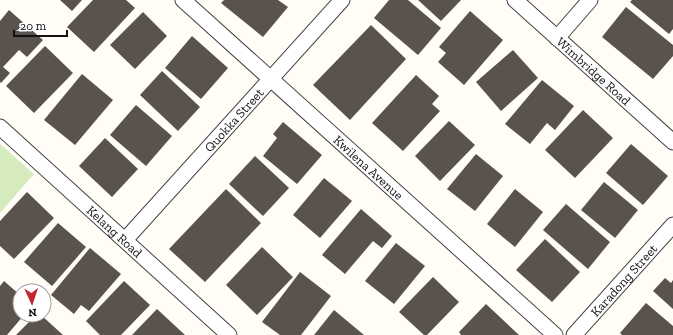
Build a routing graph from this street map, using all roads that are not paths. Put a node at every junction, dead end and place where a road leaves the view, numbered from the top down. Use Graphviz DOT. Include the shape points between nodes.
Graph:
graph roads {
  1 [pos="183,0"];
  2 [pos="342,0"];
  3 [pos="516,0"];
  4 [pos="590,0"];
  5 [pos="557,38"];
  6 [pos="270,78"];
  7 [pos="0,127"];
  8 [pos="673,142"];
  9 [pos="673,225"];
  10 [pos="125,240"];
  11 [pos="229,335"];
  12 [pos="555,335"];
  13 [pos="574,335"];
  1 -- 6 [label="street, Kwilena Avenue"];
  2 -- 6 [label="street, Quokka Street"];
  3 -- 5 [label="street, Wimbridge Road"];
  4 -- 5 [label="street"];
  5 -- 8 [label="street, Wimbridge Road"];
  6 -- 10 [label="street, Quokka Street"];
  6 -- 12 [label="street, Kwilena Avenue"];
  7 -- 10 [label="street, Kelang Road"];
  9 -- 13 [label="street, Karadong Street"];
  10 -- 11 [label="street, Kelang Road"];
}
